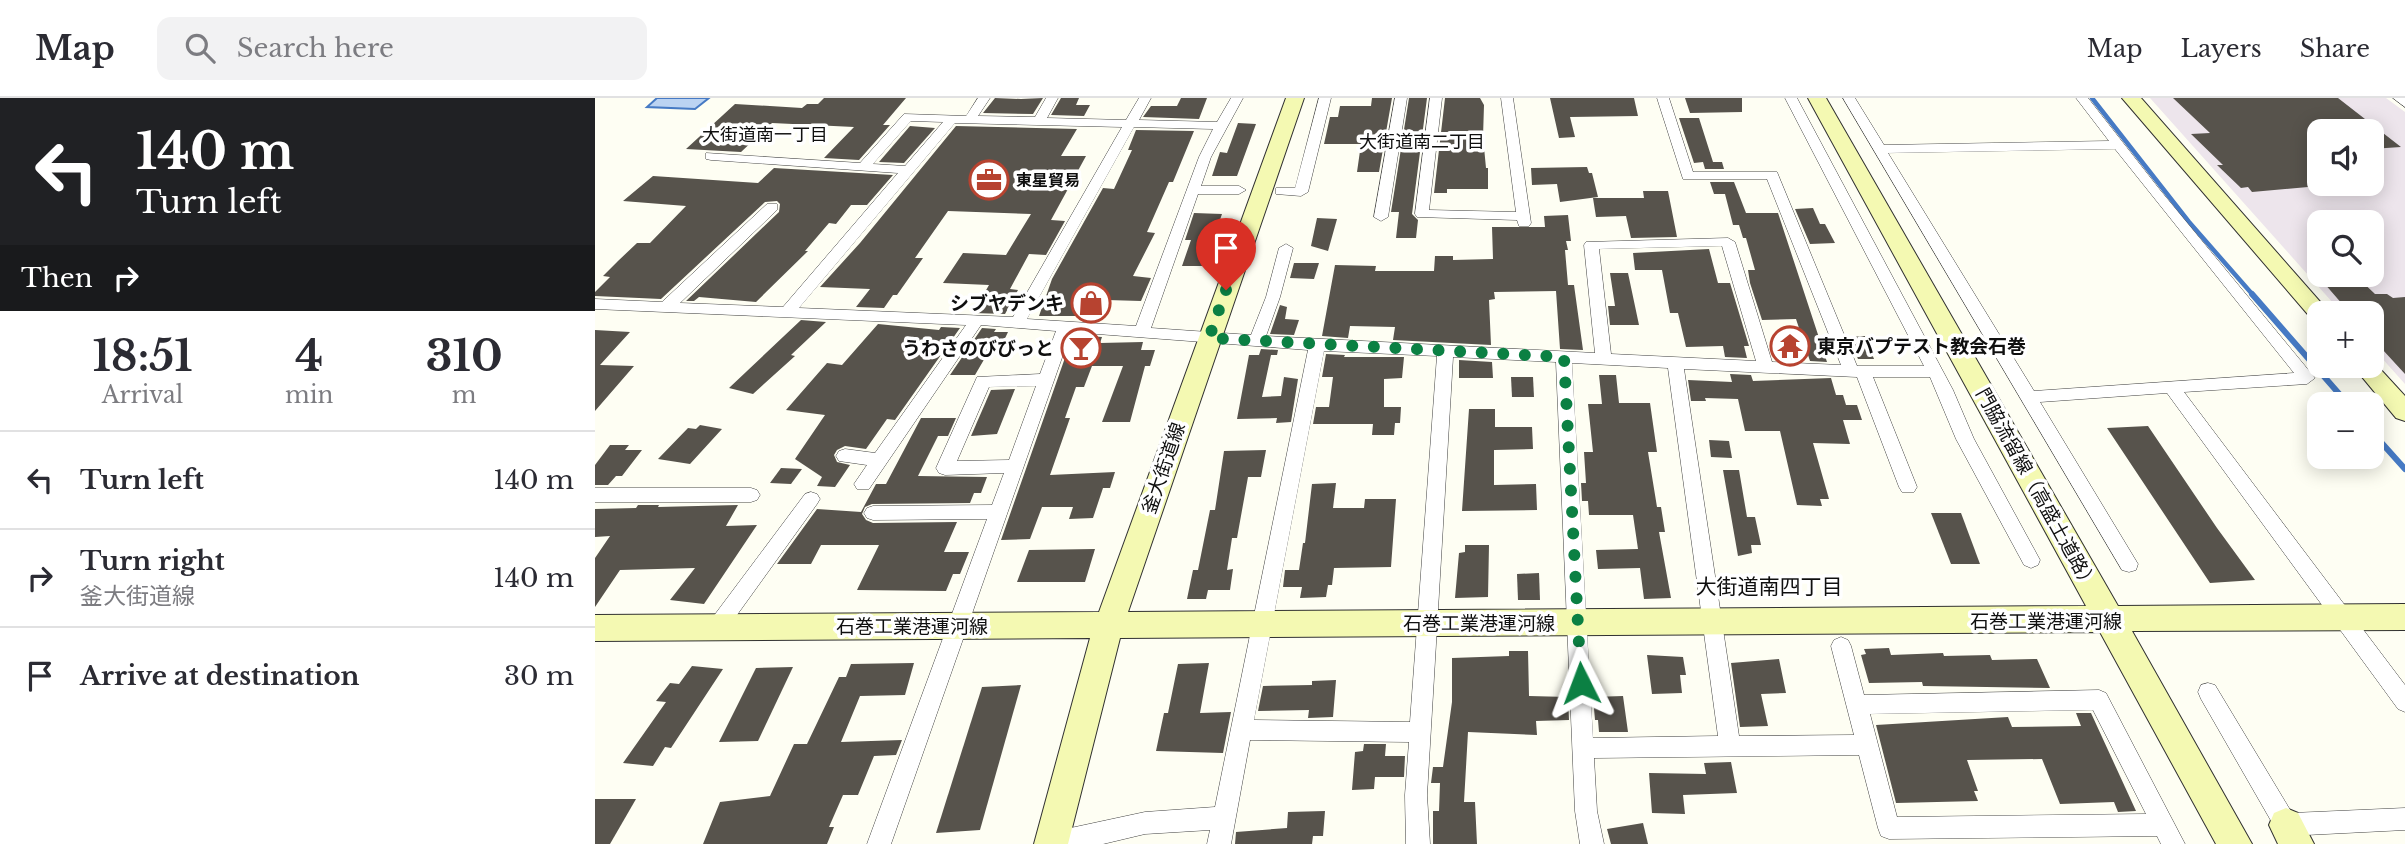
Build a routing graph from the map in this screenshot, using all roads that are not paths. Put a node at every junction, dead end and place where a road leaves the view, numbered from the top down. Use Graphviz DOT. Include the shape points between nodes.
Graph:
graph roads {
  1 [pos="984,98"];
  2 [pos="1052,98"];
  3 [pos="1145,98"];
  4 [pos="1237,98"];
  5 [pos="1295,98"];
  6 [pos="1325,98"];
  7 [pos="1401,98"];
  8 [pos="1436,98"];
  9 [pos="1507,98"];
  10 [pos="1663,98"];
  11 [pos="1791,98"];
  12 [pos="1817,98"];
  13 [pos="1849,98"];
  14 [pos="2082,98"];
  15 [pos="2131,98"];
  16 [pos="2399,98"];
  17 [pos="2405,103"];
  18 [pos="952,119"];
  19 [pos="970,119"];
  20 [pos="1039,121"];
  21 [pos="1131,123"];
  22 [pos="1221,126"];
  23 [pos="2118,145"];
  24 [pos="1880,149"];
  25 [pos="711,156"];
  26 [pos="862,168"];
  27 [pos="907,170"];
  28 [pos="1193,190"];
  29 [pos="1239,191"];
  30 [pos="1281,191"];
  31 [pos="772,207"];
  32 [pos="1381,217"];
  33 [pos="1286,248"];
  34 [pos="2309,301"];
  35 [pos="595,304"];
  36 [pos="666,307"];
  37 [pos="787,312"];
  38 [pos="977,320"];
  39 [pos="1017,323"];
  40 [pos="1065,327"];
  41 [pos="1141,333"];
  42 [pos="1209,338"];
  43 [pos="1256,341"];
  44 [pos="1317,345"];
  45 [pos="1445,351"];
  46 [pos="1564,357"];
  47 [pos="1604,359"];
  48 [pos="1675,362"];
  49 [pos="1766,367"];
  50 [pos="1934,371"];
  51 [pos="1857,372"];
  52 [pos="2375,378"];
  53 [pos="1047,380"];
  54 [pos="2172,388"];
  55 [pos="2030,397"];
  56 [pos="2405,412"];
  57 [pos="845,456"];
  58 [pos="880,460"];
  59 [pos="1014,466"];
  60 [pos="863,484"];
  61 [pos="1908,487"];
  62 [pos="595,495"];
  63 [pos="751,495"];
  64 [pos="811,499"];
  65 [pos="997,512"];
  66 [pos="873,513"];
  67 [pos="2031,561"];
  68 [pos="2129,564"];
  69 [pos="2342,617"];
  70 [pos="2405,617"];
  71 [pos="2111,621"];
  72 [pos="1577,622"];
  73 [pos="1712,622"];
  74 [pos="1427,623"];
  75 [pos="1109,624"];
  76 [pos="1264,624"];
  77 [pos="957,625"];
  78 [pos="717,627"];
  79 [pos="595,628"];
  80 [pos="1840,646"];
  81 [pos="2208,692"];
  82 [pos="2405,702"];
  83 [pos="1857,705"];
  84 [pos="1242,730"];
  85 [pos="1420,732"];
  86 [pos="1867,745"];
  87 [pos="1730,747"];
  88 [pos="1583,748"];
  89 [pos="1223,818"];
  90 [pos="2405,819"];
  91 [pos="2167,834"];
  92 [pos="2291,834"];
  93 [pos="879,844"];
  94 [pos="1051,844"];
  95 [pos="1219,844"];
  96 [pos="1418,844"];
  97 [pos="1593,844"];
  98 [pos="2235,844"];
  1 -- 19 [label="street"];
  2 -- 20 [label="street"];
  3 -- 21 [label="street"];
  4 -- 22 [label="street"];
  5 -- 42 [label="street, 釜大街道線"];
  6 -- 30 [label="street" via="1301,192"];
  7 -- 32 [label="street"];
  8 -- 9 [label="street" via="1422,214 1524,219"];
  10 -- 51 [label="street" via="1688,176 1772,175"];
  11 -- 50 [label="street"];
  12 -- 71 [label="street, 門脇流留線（高盛土道路）"];
  13 -- 24 [label="street"];
  14 -- 23 [label="street"];
  15 -- 34 [label="street"];
  16 -- 17 [label="street"];
  18 -- 19 [label="street"];
  18 -- 26 [label="street" via="908,117"];
  18 -- 27 [label="street"];
  19 -- 20 [label="street"];
  20 -- 21 [label="street"];
  21 -- 22 [label="street"];
  21 -- 39 [label="street"];
  22 -- 28 [label="street"];
  23 -- 24 [label="street"];
  23 -- 54 [label="street" via="2307,378"];
  24 -- 55 [label="street"];
  25 -- 26 [label="street"];
  26 -- 27 [label="street"];
  27 -- 37 [label="street"];
  28 -- 29 [label="street"];
  28 -- 41 [label="street"];
  31 -- 36 [label="street"];
  33 -- 43 [label="street"];
  35 -- 36 [label="street"];
  36 -- 37 [label="street"];
  37 -- 38 [label="street"];
  38 -- 39 [label="street"];
  38 -- 58 [label="street"];
  39 -- 40 [label="street"];
  40 -- 41 [label="street"];
  40 -- 53 [label="street"];
  41 -- 42 [label="street"];
  42 -- 43 [label="street"];
  42 -- 75 [label="street, 釜大街道線"];
  43 -- 44 [label="street"];
  44 -- 45 [label="street"];
  44 -- 76 [label="street"];
  45 -- 46 [label="street"];
  45 -- 74 [label="street"];
  46 -- 47 [label="street"];
  46 -- 72 [label="street"];
  47 -- 48 [label="street"];
  47 -- 49 [label="street" via="1591,245 1728,242"];
  48 -- 49 [label="street"];
  48 -- 73 [label="street"];
  49 -- 51 [label="street"];
  50 -- 51 [label="street"];
  50 -- 67 [label="street"];
  51 -- 61 [label="street"];
  52 -- 56 [label="street"];
  53 -- 59 [label="street"];
  53 -- 59 [label="street" via="983,381 945,468"];
  54 -- 55 [label="street"];
  54 -- 69 [label="street"];
  55 -- 68 [label="street"];
  57 -- 58 [label="street"];
  58 -- 60 [label="street"];
  59 -- 65 [label="street"];
  62 -- 63 [label="street"];
  64 -- 78 [label="street"];
  65 -- 66 [label="street"];
  65 -- 77 [label="street"];
  69 -- 70 [label="street, 石巻工業港運河線"];
  69 -- 71 [label="street, 石巻工業港運河線"];
  69 -- 82 [label="street"];
  71 -- 73 [label="street, 石巻工業港運河線"];
  71 -- 98 [label="street, 門脇流留線（高盛土道路）"];
  72 -- 73 [label="street, 石巻工業港運河線"];
  72 -- 74 [label="street, 石巻工業港運河線"];
  72 -- 88 [label="street"];
  73 -- 87 [label="street"];
  74 -- 76 [label="street, 石巻工業港運河線"];
  74 -- 85 [label="street"];
  75 -- 76 [label="street, 石巻工業港運河線"];
  75 -- 77 [label="street, 石巻工業港運河線"];
  75 -- 94 [label="street, 釜大街道線"];
  76 -- 84 [label="street"];
  77 -- 78 [label="street, 石巻工業港運河線"];
  77 -- 93 [label="street"];
  78 -- 79 [label="street, 石巻工業港運河線"];
  80 -- 83 [label="street"];
  81 -- 92 [label="street"];
  83 -- 86 [label="street"];
  83 -- 91 [label="street" via="2099,700"];
  84 -- 85 [label="street"];
  84 -- 89 [label="street"];
  85 -- 96 [label="street"];
  86 -- 87 [label="street"];
  86 -- 91 [label="street" via="1889,828"];
  87 -- 88 [label="street"];
  88 -- 97 [label="street"];
  89 -- 94 [label="street" via="1146,823"];
  89 -- 95 [label="street"];
  90 -- 92 [label="street"];
}
